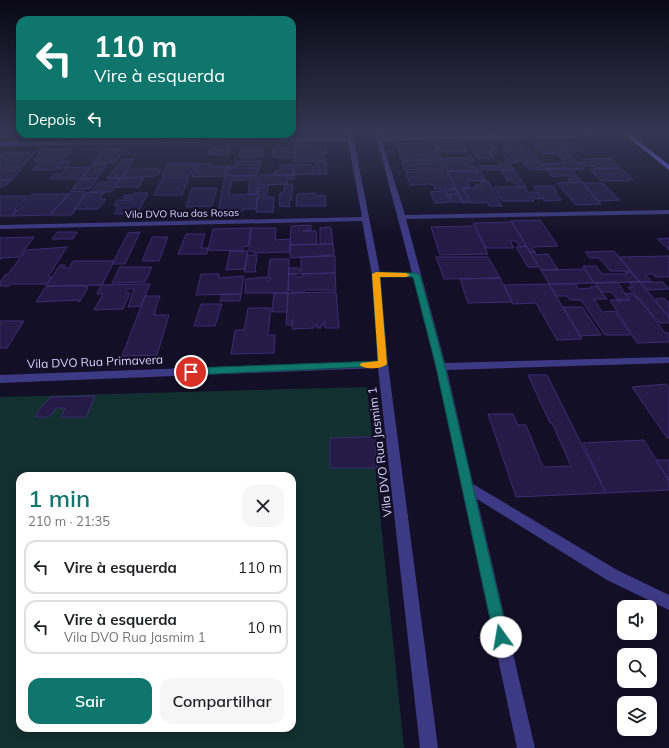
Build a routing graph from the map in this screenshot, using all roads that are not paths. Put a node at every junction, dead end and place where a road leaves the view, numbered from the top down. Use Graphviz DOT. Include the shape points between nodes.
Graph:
graph roads {
  1 [pos="356,166"];
  2 [pos="387,166"];
  3 [pos="669,212"];
  4 [pos="402,217"];
  5 [pos="365,219"];
  6 [pos="0,226"];
  7 [pos="376,274"];
  8 [pos="416,275"];
  9 [pos="669,360"];
  10 [pos="383,364"];
  11 [pos="441,367"];
  12 [pos="0,379"];
  13 [pos="468,487"];
  14 [pos="669,603"];
  15 [pos="429,748"];
  16 [pos="526,748"];
  1 -- 5 [label="street, Vila DVO Rua Jasmim 1"];
  2 -- 4 [label="street"];
  3 -- 4 [label="street"];
  4 -- 8 [label="street"];
  5 -- 6 [label="street, Vila DVO Rua das Rosas"];
  5 -- 7 [label="street, Vila DVO Rua Jasmim 1"];
  7 -- 8 [label="street"];
  7 -- 10 [label="street, Vila DVO Rua Jasmim 1"];
  8 -- 11 [label="street"];
  9 -- 11 [label="street"];
  10 -- 12 [label="street, Vila DVO Rua Primavera"];
  10 -- 15 [label="street, Vila DVO Rua Jasmim 1"];
  11 -- 13 [label="street"];
  13 -- 14 [label="street" via="612,576"];
  13 -- 16 [label="street"];
}
